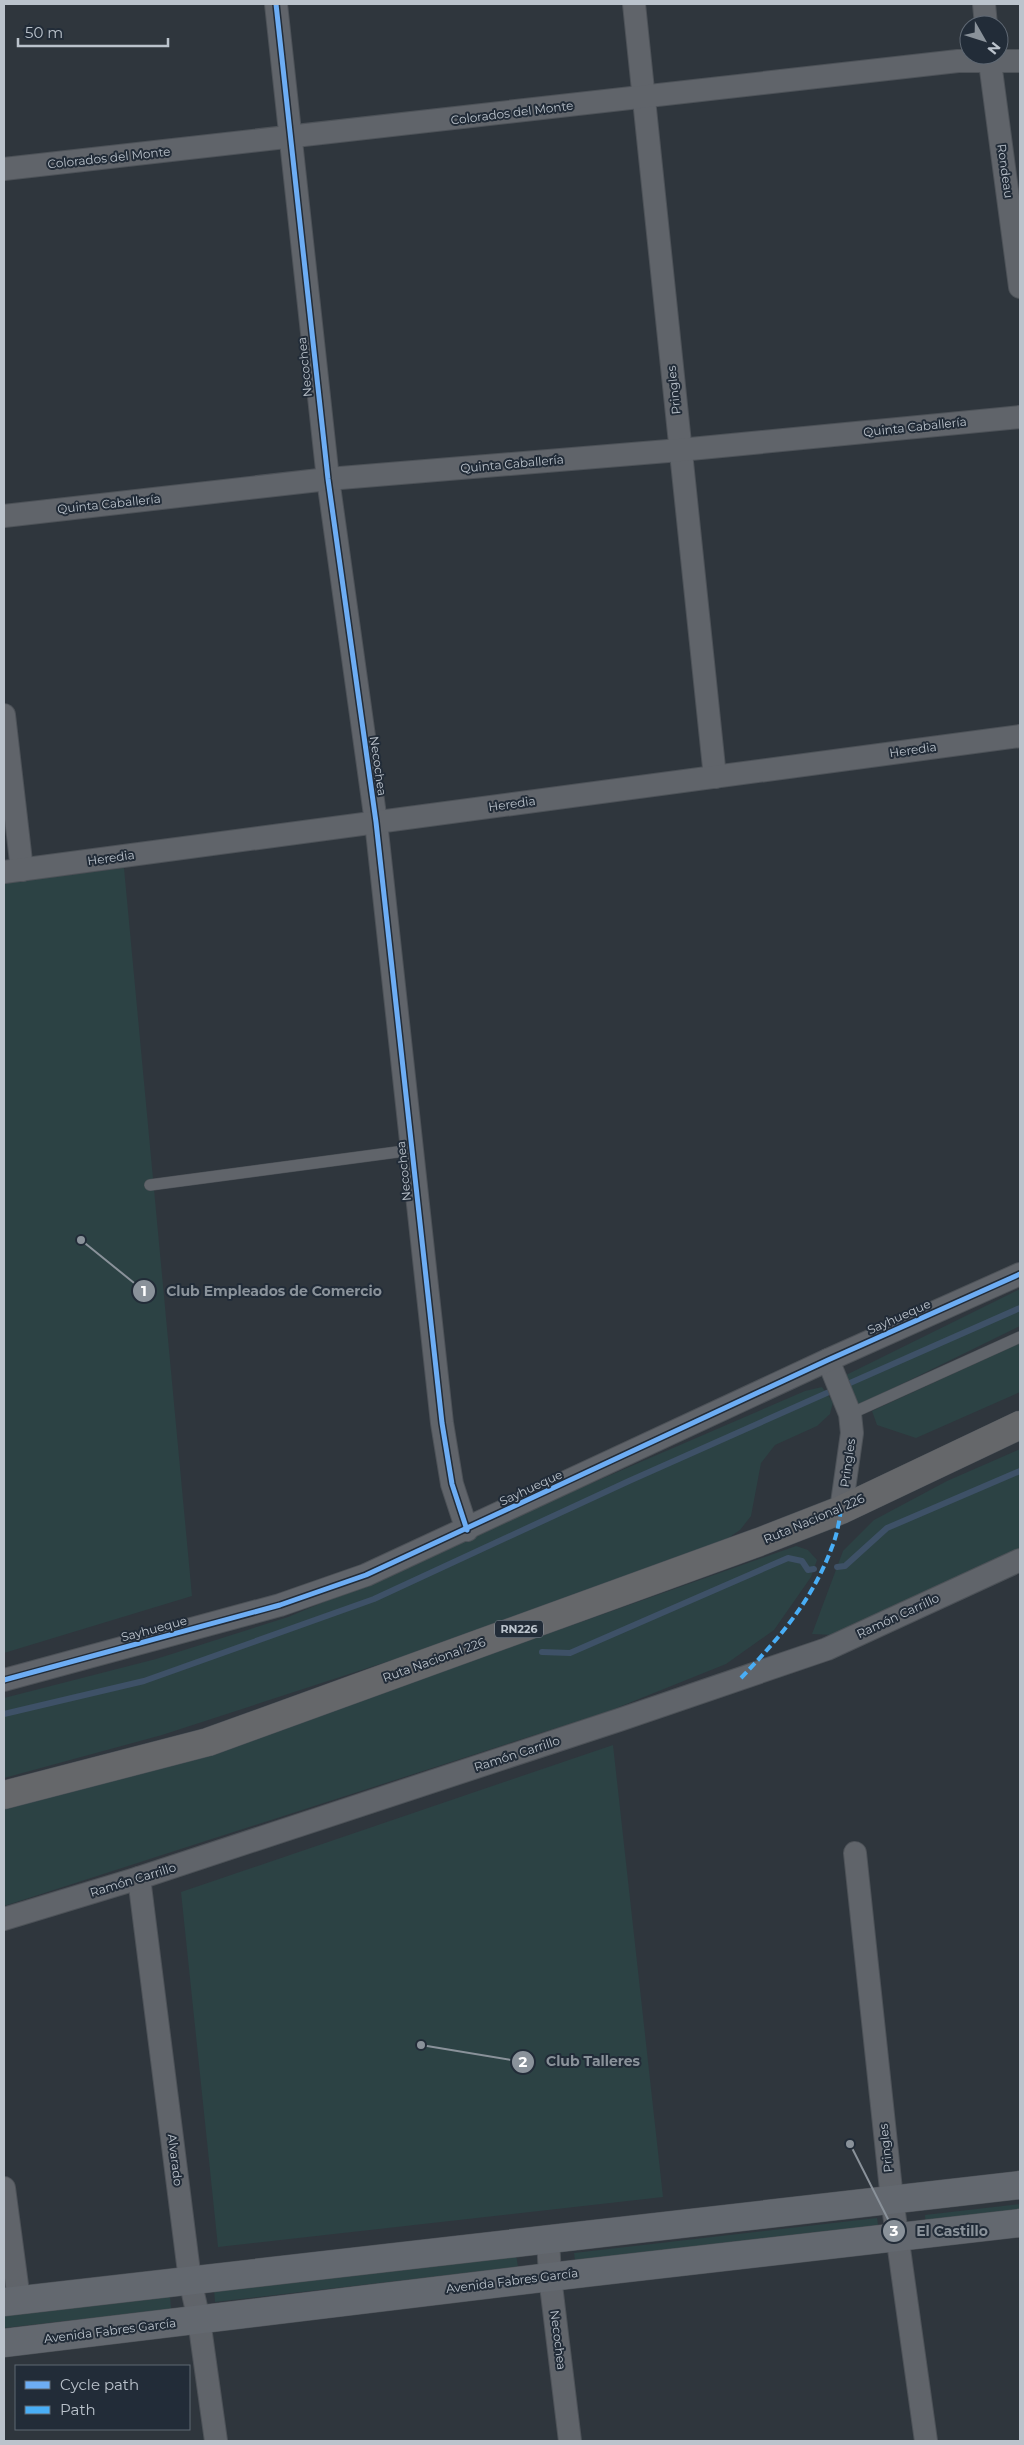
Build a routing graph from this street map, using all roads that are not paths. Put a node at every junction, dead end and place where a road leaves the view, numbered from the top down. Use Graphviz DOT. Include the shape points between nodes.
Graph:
graph roads {
  1 [pos="276,4"];
  2 [pos="634,4"];
  3 [pos="959,60"];
  4 [pos="990,65"];
  5 [pos="644,97"];
  6 [pos="290,138"];
  7 [pos="4,169"];
  8 [pos="1020,287"];
  9 [pos="1020,417"];
  10 [pos="680,450"];
  11 [pos="328,479"];
  12 [pos="4,516"];
  13 [pos="4,715"];
  14 [pos="1020,736"];
  15 [pos="715,777"];
  16 [pos="376,822"];
  17 [pos="13,871"];
  18 [pos="412,1150"];
  19 [pos="150,1185"];
  20 [pos="1020,1274"];
  21 [pos="1020,1337"];
  22 [pos="828,1360"];
  23 [pos="850,1414"];
  24 [pos="1020,1425"];
  25 [pos="841,1510"];
  26 [pos="467,1530"];
  27 [pos="1020,1560"];
  28 [pos="4,1680"];
  29 [pos="4,1795"];
  30 [pos="855,1853"];
  31 [pos="140,1878"];
  32 [pos="4,1919"];
  33 [pos="1020,2184"];
  34 [pos="4,2188"];
  35 [pos="892,2199"];
  36 [pos="1020,2223"];
  37 [pos="899,2236"];
  38 [pos="548,2238"];
  39 [pos="550,2277"];
  40 [pos="190,2280"];
  41 [pos="11,2301"];
  42 [pos="199,2320"];
  43 [pos="4,2344"];
  44 [pos="216,2441"];
  45 [pos="570,2441"];
  46 [pos="926,2441"];
  1 -- 6 [label="street, Necochea"];
  2 -- 5 [label="street, Pringles"];
  3 -- 5 [label="street, Colorados del Monte"];
  4 -- 8 [label="street, Rondeau"];
  5 -- 6 [label="street, Colorados del Monte"];
  5 -- 10 [label="street, Pringles"];
  6 -- 7 [label="street, Colorados del Monte"];
  6 -- 11 [label="street, Necochea"];
  9 -- 10 [label="street, Quinta Caballería"];
  10 -- 11 [label="street, Quinta Caballería"];
  10 -- 15 [label="street, Pringles"];
  11 -- 12 [label="street, Quinta Caballería"];
  11 -- 16 [label="street, Necochea"];
  13 -- 17 [label="street"];
  14 -- 15 [label="street, Heredia"];
  15 -- 16 [label="street, Heredia"];
  16 -- 17 [label="street, Heredia"];
  16 -- 18 [label="street, Necochea"];
  18 -- 19 [label="lane"];
  18 -- 26 [label="street, Necochea" via="442,1422 452,1484"];
  20 -- 22 [label="street, Sayhueque"];
  21 -- 23 [label="lane"];
  22 -- 23 [label="street, Pringles"];
  22 -- 26 [label="street, Sayhueque"];
  23 -- 25 [label="street, Pringles" via="852,1433"];
  24 -- 25 [label="highway, Ruta Nacional 226 / RN226"];
  25 -- 29 [label="highway, Ruta Nacional 226 / RN226" via="208,1742"];
  26 -- 28 [label="street, Sayhueque" via="366,1575 280,1605"];
  27 -- 31 [label="street, Ramón Carrillo" via="827,1648"];
  30 -- 35 [label="street, Pringles"];
  31 -- 32 [label="street, Ramón Carrillo"];
  31 -- 40 [label="street, Alvarado"];
  33 -- 35 [label="street"];
  34 -- 41 [label="street"];
  35 -- 37 [label="street, Pringles"];
  35 -- 38 [label="street"];
  36 -- 37 [label="street, Avenida Fabres García"];
  37 -- 39 [label="street, Avenida Fabres García"];
  37 -- 46 [label="street, Pringles"];
  38 -- 39 [label="street, Necochea"];
  38 -- 40 [label="street"];
  39 -- 42 [label="street, Avenida Fabres García"];
  39 -- 45 [label="street, Necochea"];
  40 -- 41 [label="street"];
  40 -- 42 [label="street, Alvarado"];
  42 -- 43 [label="street, Avenida Fabres García"];
  42 -- 44 [label="street, Alvarado"];
}
